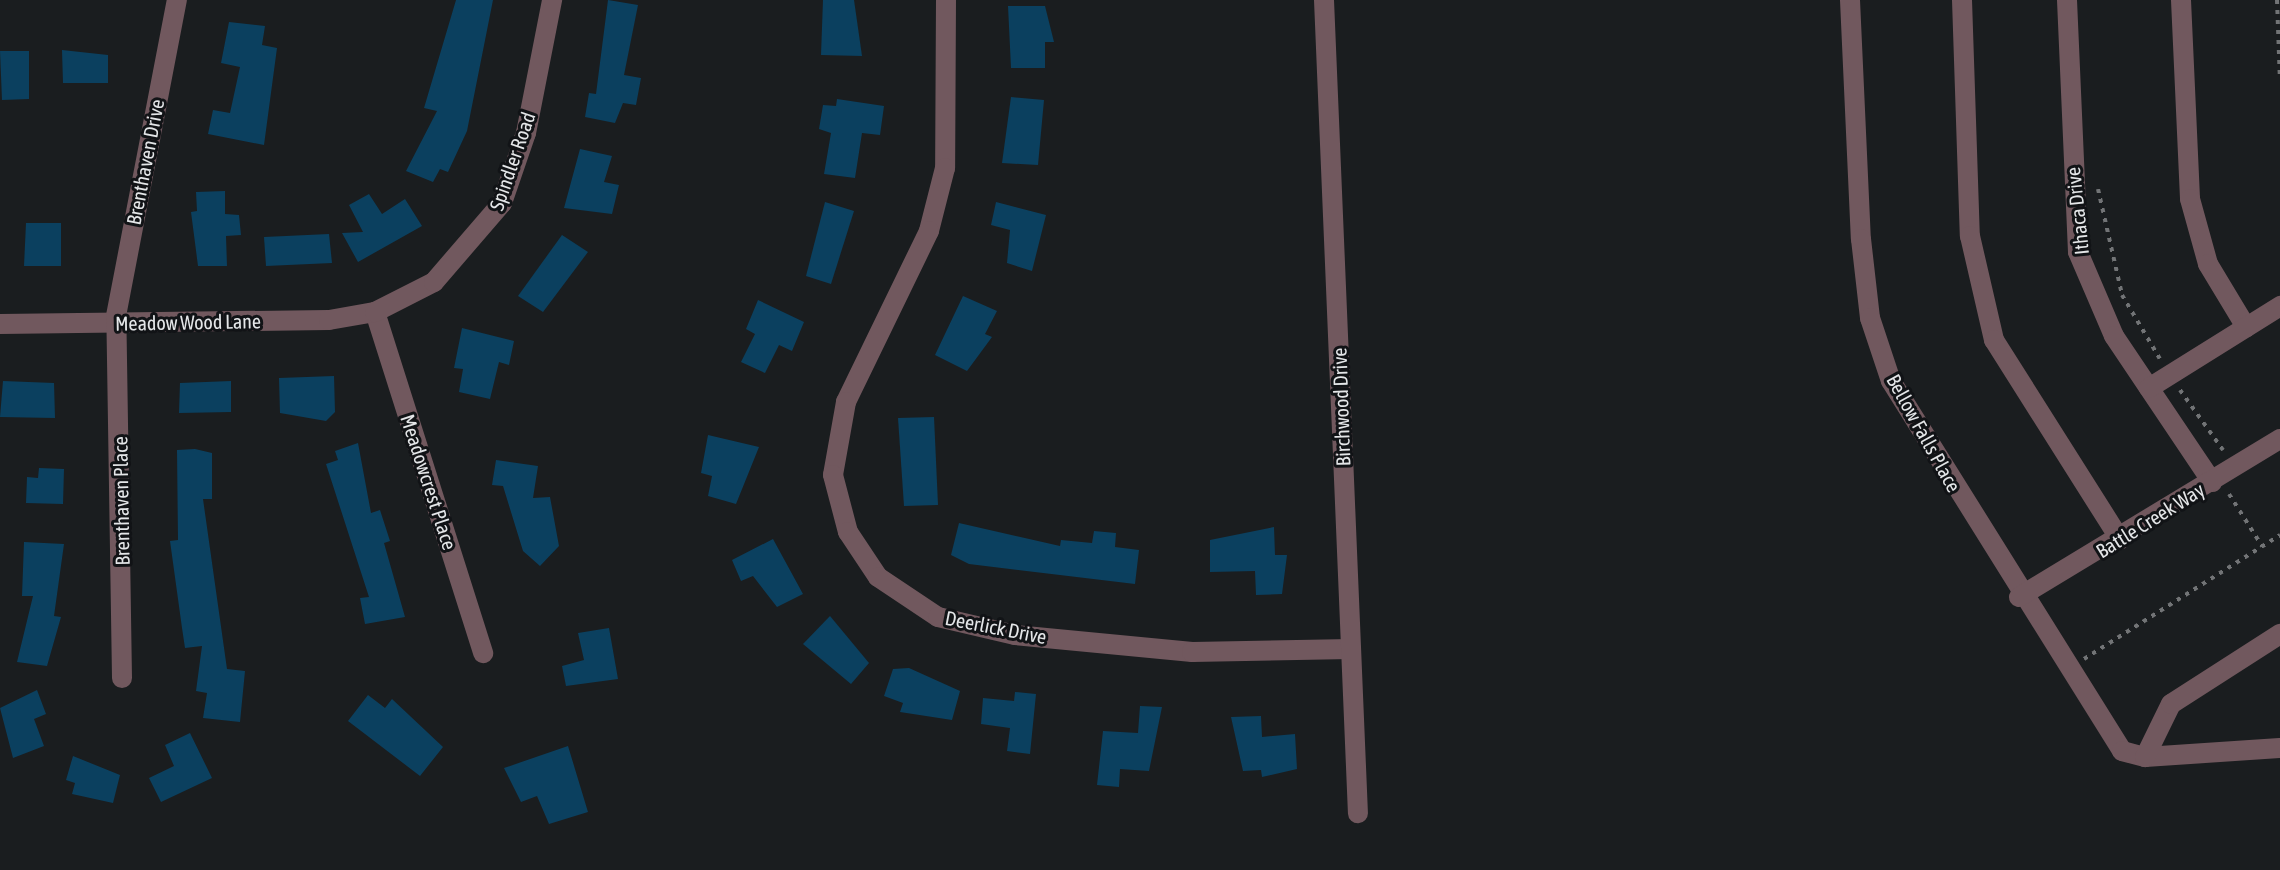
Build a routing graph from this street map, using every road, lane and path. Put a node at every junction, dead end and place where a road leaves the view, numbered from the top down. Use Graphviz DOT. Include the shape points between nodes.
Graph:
graph roads {
  1 [pos="177,0"];
  2 [pos="552,0"];
  3 [pos="946,0"];
  4 [pos="1324,0"];
  5 [pos="1850,0"];
  6 [pos="1962,0"];
  7 [pos="2067,0"];
  8 [pos="2181,0"];
  9 [pos="2277,0"];
  10 [pos="2280,80"];
  11 [pos="2097,179"];
  12 [pos="2280,306"];
  13 [pos="375,312"];
  14 [pos="0,324"];
  15 [pos="115,324"];
  16 [pos="2246,327"];
  17 [pos="2170,375"];
  18 [pos="2149,388"];
  19 [pos="2280,439"];
  20 [pos="2228,449"];
  21 [pos="2218,484"];
  22 [pos="2280,535"];
  23 [pos="2120,539"];
  24 [pos="2262,546"];
  25 [pos="2019,597"];
  26 [pos="2280,634"];
  27 [pos="1351,649"];
  28 [pos="483,653"];
  29 [pos="2075,664"];
  30 [pos="122,678"];
  31 [pos="2280,748"];
  32 [pos="2145,757"];
  33 [pos="1358,813"];
  1 -- 15 [label="street, Brenthaven Drive"];
  2 -- 13 [label="street, Spindler Road" via="526,133 502,203 457,263"];
  3 -- 27 [label="street, Deerlick Drive" via="945,168 929,231 846,402 833,475 848,532 878,577 938,617 1015,635 1192,652"];
  4 -- 27 [label="street, Birchwood Drive"];
  5 -- 25 [label="street, Bellow Falls Place" via="1870,318 1891,381"];
  6 -- 23 [label="street" via="1970,236 1994,340"];
  7 -- 18 [label="street, Ithaca Drive" via="2078,252 2093,297"];
  8 -- 16 [label="street" via="2190,199 2208,264"];
  9 -- 10 [label="path"];
  11 -- 17 [label="path" via="2122,295"];
  12 -- 16 [label="street"];
  13 -- 15 [label="street, Meadow Wood Lane" via="329,320"];
  13 -- 28 [label="street, Meadowcrest Place"];
  14 -- 15 [label="street, Meadow Wood Lane"];
  15 -- 30 [label="street, Brenthaven Place"];
  16 -- 17 [label="street"];
  17 -- 18 [label="street"];
  17 -- 20 [label="path" via="2215,445"];
  18 -- 21 [label="street, Ithaca Drive"];
  19 -- 21 [label="street, Battle Creek Way"];
  21 -- 23 [label="street, Battle Creek Way"];
  21 -- 24 [label="path"];
  22 -- 24 [label="path"];
  23 -- 25 [label="street, Battle Creek Way"];
  24 -- 29 [label="path"];
  25 -- 32 [label="street, Bellow Falls Place" via="2122,751"];
  26 -- 32 [label="street" via="2171,704"];
  27 -- 33 [label="street, Birchwood Drive"];
  31 -- 32 [label="street"];
}
